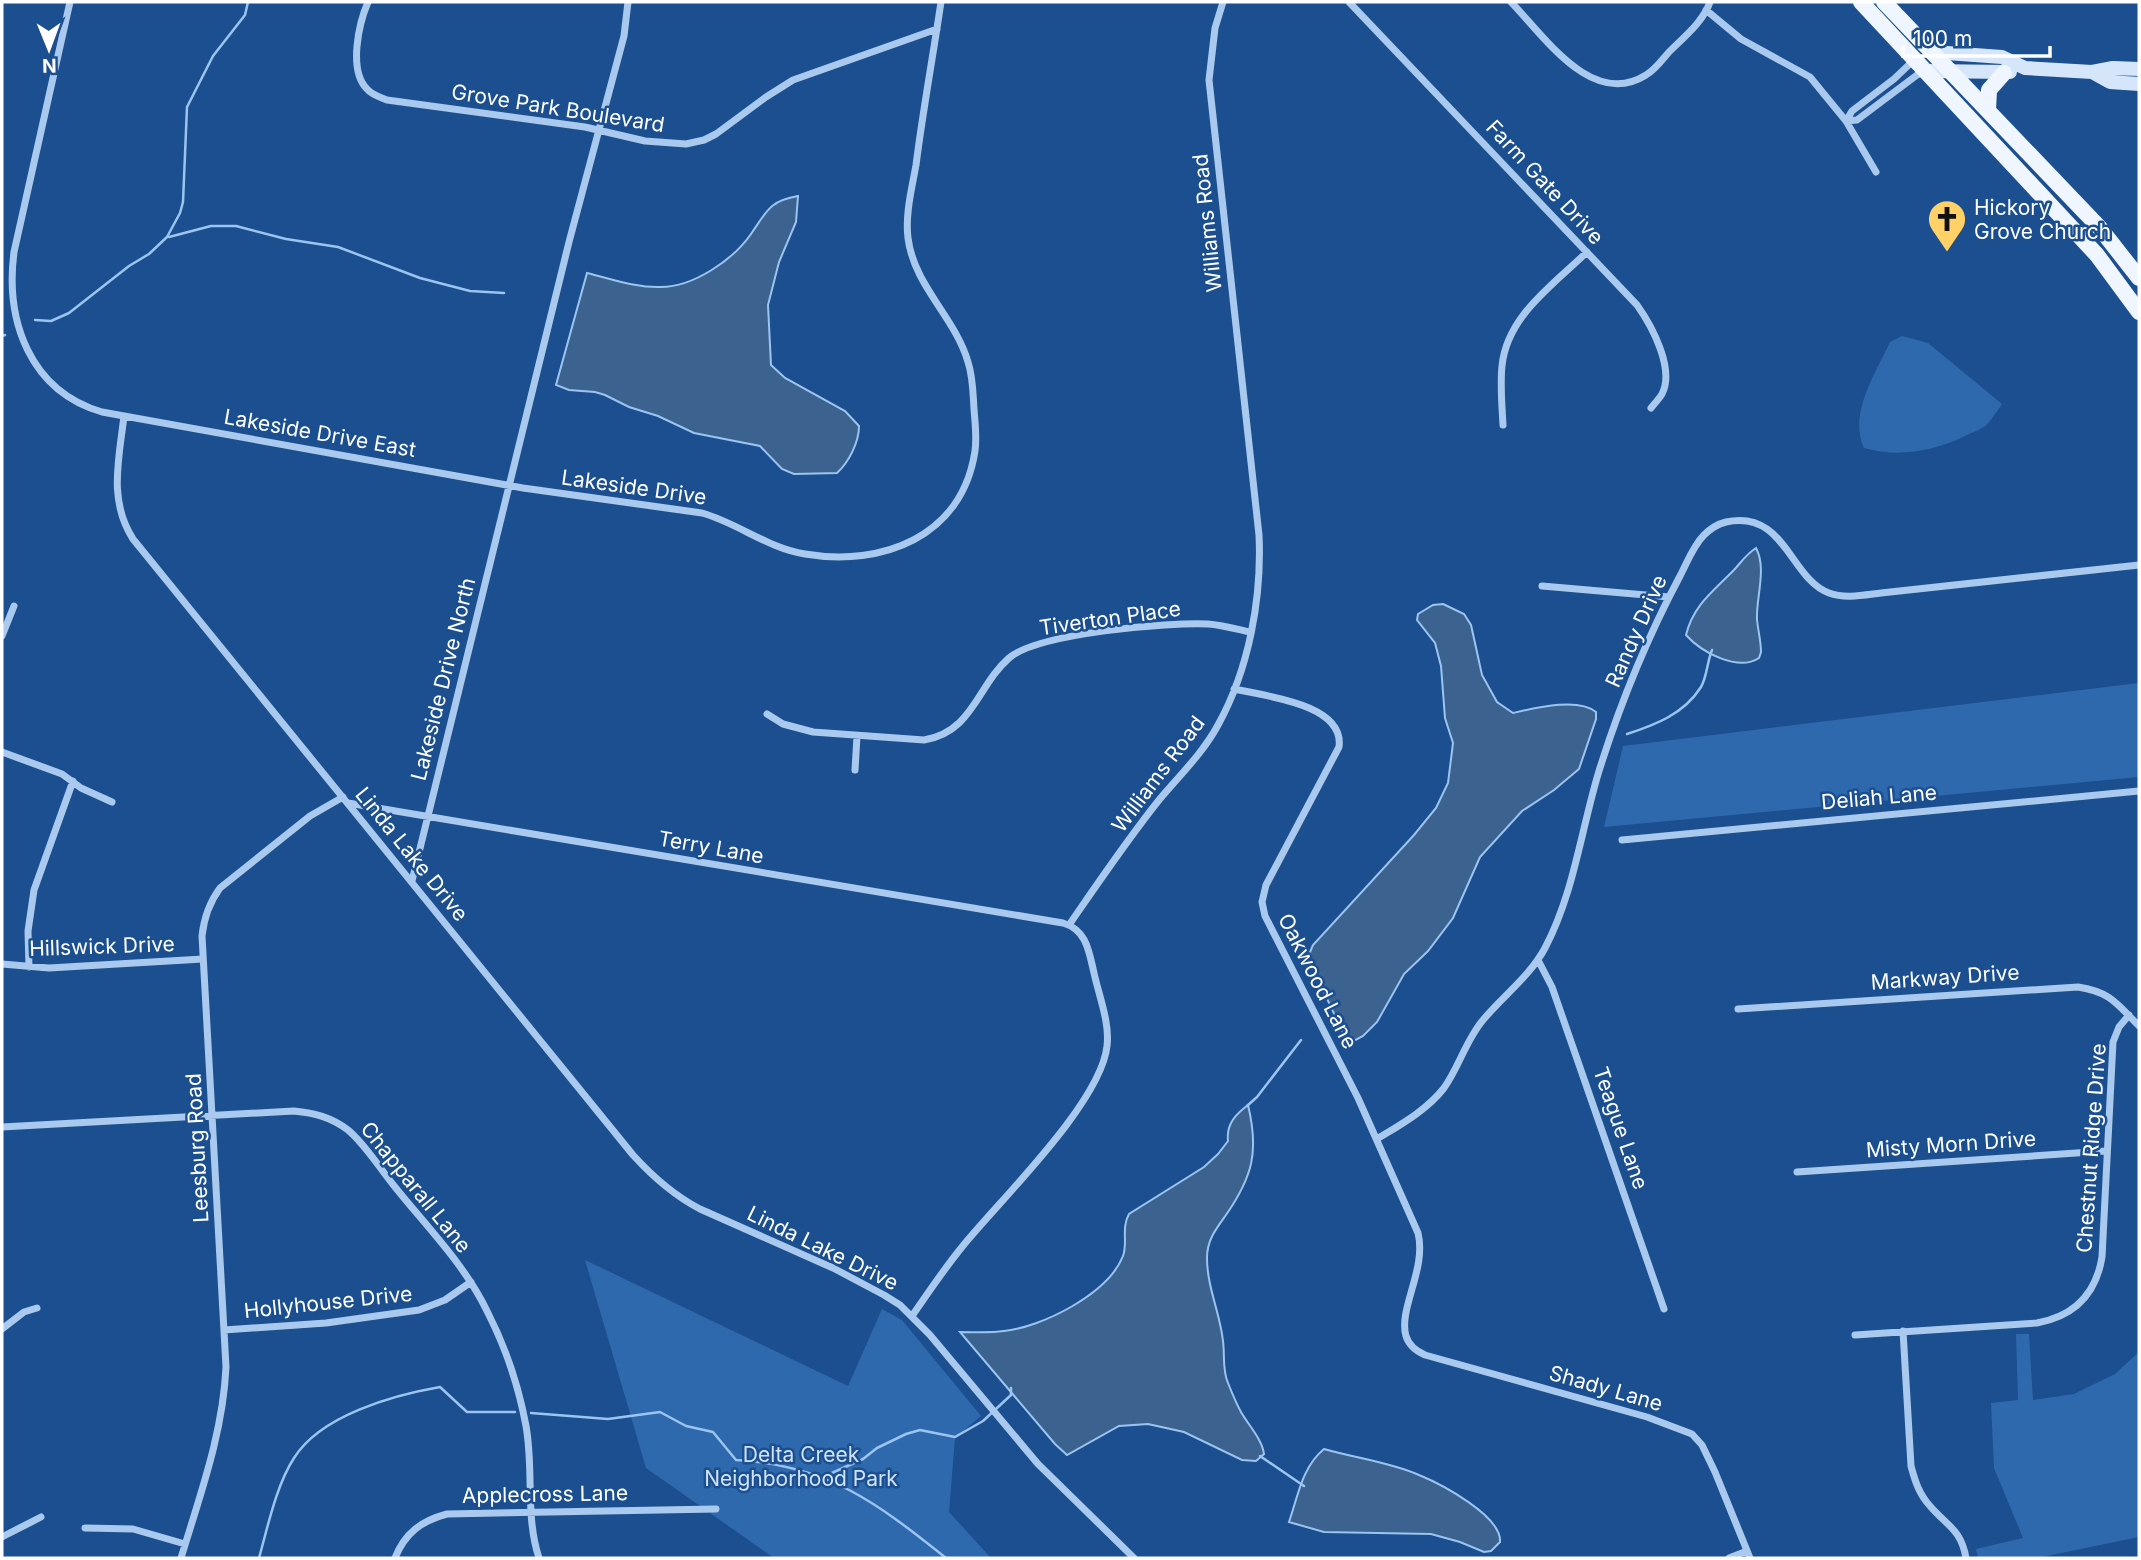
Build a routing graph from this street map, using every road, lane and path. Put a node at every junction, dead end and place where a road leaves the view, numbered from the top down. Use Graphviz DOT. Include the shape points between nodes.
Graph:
graph roads {
  1 [pos="70,2"];
  2 [pos="368,2"];
  3 [pos="628,2"];
  4 [pos="941,2"];
  5 [pos="1223,2"];
  6 [pos="1349,2"];
  7 [pos="1511,2"];
  8 [pos="1710,2"];
  9 [pos="1861,2"];
  10 [pos="1884,2"];
  11 [pos="1706,10"];
  12 [pos="937,29"];
  13 [pos="1933,52"];
  14 [pos="1921,65"];
  15 [pos="2025,68"];
  16 [pos="2139,69"];
  17 [pos="1950,70"];
  18 [pos="2092,72"];
  19 [pos="2004,73"];
  20 [pos="2139,84"];
  21 [pos="1988,110"];
  22 [pos="1846,121"];
  23 [pos="598,130"];
  24 [pos="1876,172"];
  25 [pos="1587,252"];
  26 [pos="2131,256"];
  27 [pos="2139,278"];
  28 [pos="2138,305"];
  29 [pos="1651,408"];
  30 [pos="124,416"];
  31 [pos="1503,425"];
  32 [pos="509,485"];
  33 [pos="2139,565"];
  34 [pos="1542,586"];
  35 [pos="1669,597"];
  36 [pos="14,606"];
  37 [pos="1250,632"];
  38 [pos="2,636"];
  39 [pos="1234,689"];
  40 [pos="767,713"];
  41 [pos="858,736"];
  42 [pos="2,752"];
  43 [pos="855,770"];
  44 [pos="73,781"];
  45 [pos="2139,791"];
  46 [pos="345,800"];
  47 [pos="112,802"];
  48 [pos="427,816"];
  49 [pos="1622,839"];
  50 [pos="412,881"];
  51 [pos="1069,925"];
  52 [pos="203,959"];
  53 [pos="1538,960"];
  54 [pos="2,964"];
  55 [pos="29,967"];
  56 [pos="1738,1009"];
  57 [pos="2129,1015"];
  58 [pos="2139,1027"];
  59 [pos="213,1115"];
  60 [pos="2,1127"];
  61 [pos="1377,1139"];
  62 [pos="2106,1151"];
  63 [pos="1797,1172"];
  64 [pos="471,1282"];
  65 [pos="37,1308"];
  66 [pos="1664,1309"];
  67 [pos="912,1316"];
  68 [pos="1405,1322"];
  69 [pos="2,1329"];
  70 [pos="224,1330"];
  71 [pos="1903,1331"];
  72 [pos="1855,1335"];
  73 [pos="716,1509"];
  74 [pos="532,1512"];
  75 [pos="41,1517"];
  76 [pos="85,1528"];
  77 [pos="2,1537"];
  78 [pos="186,1544"];
  79 [pos="1748,1555"];
  80 [pos="181,1558"];
  81 [pos="395,1558"];
  82 [pos="539,1558"];
  83 [pos="1134,1558"];
  84 [pos="1729,1558"];
  85 [pos="1966,1558"];
  1 -- 30 [label="street" via="14,252 13,303 28,352 55,387 93,410"];
  2 -- 23 [label="street, Grove Park Boulevard" via="357,57 361,81 375,95"];
  3 -- 23 [label="street" via="624,36"];
  4 -- 12 [label="street, Lakeside Drive"];
  5 -- 37 [label="street, Williams Road" via="1209,80 1259,535 1259,579"];
  6 -- 25 [label="street, Farm Gate Drive"];
  7 -- 11 [label="street" via="1577,69 1591,79 1612,84 1649,73"];
  8 -- 11 [label="street"];
  9 -- 14 [label="main road"];
  10 -- 13 [label="main road"];
  11 -- 22 [label="street" via="1741,39 1810,77"];
  12 -- 23 [label="street, Grove Park Boulevard" via="793,80 716,134 697,142 668,144"];
  12 -- 32 [label="street, Lakeside Drive" via="908,239 920,276 964,347 972,382 975,450 967,478 945,515 896,550 827,557 779,547 702,513"];
  13 -- 14 [label="street"];
  13 -- 15 [label="street" via="2002,57"];
  13 -- 17 [label="main road"];
  14 -- 17 [label="street"];
  14 -- 22 [label="street" via="1894,79 1852,111"];
  14 -- 22 [label="street" via="1917,75 1857,120"];
  14 -- 28 [label="main road"];
  15 -- 18 [label="street"];
  15 -- 19 [label="street"];
  16 -- 18 [label="street"];
  17 -- 19 [label="street"];
  17 -- 21 [label="main road"];
  18 -- 20 [label="street" via="2110,82"];
  19 -- 21 [label="main road" via="1989,90"];
  21 -- 26 [label="main road"];
  22 -- 24 [label="street"];
  23 -- 32 [label="street"];
  25 -- 29 [label="street, Farm Gate Drive" via="1637,305 1659,343 1664,386"];
  25 -- 31 [label="street" via="1524,313 1510,334 1502,365"];
  26 -- 27 [label="main road"];
  30 -- 32 [label="street, Lakeside Drive East"];
  30 -- 46 [label="street, Linda Lake Drive" via="116,481 125,526"];
  32 -- 48 [label="street, Lakeside Drive North"];
  33 -- 35 [label="street, Randy Drive" via="1839,595 1814,584 1768,530 1734,521 1703,536"];
  34 -- 35 [label="street"];
  35 -- 53 [label="street, Randy Drive" via="1617,721 1564,902"];
  36 -- 38 [label="street"];
  37 -- 39 [label="street, Williams Road"];
  37 -- 41 [label="street, Tiverton Place" via="1184,624 1035,645 1009,658 961,723 942,736 915,740"];
  39 -- 51 [label="street, Williams Road" via="1207,743 1138,827"];
  39 -- 61 [label="street, Oakwood Lane" via="1321,713 1339,732 1339,747 1266,885 1262,907"];
  40 -- 41 [label="street, Tiverton Place" via="796,729"];
  41 -- 43 [label="street"];
  42 -- 44 [label="street"];
  44 -- 47 [label="street"];
  44 -- 55 [label="street" via="34,890"];
  45 -- 49 [label="street, Deliah Lane"];
  46 -- 48 [label="street, Terry Lane"];
  46 -- 50 [label="street, Linda Lake Drive"];
  46 -- 52 [label="street, Leesburg Road" via="310,816 220,888 203,921"];
  48 -- 50 [label="street, Lakeside Drive North"];
  48 -- 51 [label="street, Terry Lane"];
  50 -- 67 [label="street, Linda Lake Drive" via="633,1155 669,1191 853,1279"];
  51 -- 67 [label="street" via="1080,932 1088,950 1107,1031 1104,1061 1072,1116 962,1247"];
  52 -- 55 [label="street, Hillswick Drive"];
  52 -- 59 [label="street, Leesburg Road"];
  53 -- 61 [label="street, Randy Drive" via="1472,1034 1435,1099"];
  53 -- 66 [label="street, Teague Lane" via="1557,999"];
  54 -- 55 [label="street, Hillswick Drive"];
  56 -- 57 [label="street, Markway Drive" via="2070,986 2105,993"];
  57 -- 58 [label="street, Markway Drive"];
  57 -- 62 [label="street, Chestnut Ridge Drive" via="2113,1042"];
  59 -- 60 [label="street, Chapparall Lane"];
  59 -- 64 [label="street, Chapparall Lane" via="294,1111 338,1123 360,1143"];
  59 -- 70 [label="street, Leesburg Road"];
  61 -- 68 [label="street, Oakwood Lane" via="1419,1240 1419,1265"];
  62 -- 63 [label="street, Misty Morn Drive"];
  62 -- 71 [label="street, Chestnut Ridge Drive" via="2100,1271 2082,1302 2058,1318 2037,1323"];
  64 -- 70 [label="street, Hollyhouse Drive" via="445,1300 419,1310"];
  64 -- 74 [label="street, Chapparall Lane" via="500,1339 522,1408"];
  65 -- 69 [label="street" via="24,1311"];
  67 -- 83 [label="street, Linda Lake Drive" via="1055,1482"];
  68 -- 79 [label="street, Shady Lane" via="1407,1341 1425,1355 1647,1417 1692,1434 1702,1445"];
  70 -- 78 [label="street, Leesburg Road" via="223,1407"];
  71 -- 72 [label="street, Chestnut Ridge Drive"];
  71 -- 85 [label="street" via="1915,1480 1929,1505 1959,1535"];
  73 -- 74 [label="street, Applecross Lane"];
  74 -- 81 [label="street, Applecross Lane" via="433,1517 408,1535"];
  74 -- 82 [label="street, Chapparall Lane"];
  75 -- 77 [label="street"];
  76 -- 78 [label="street" via="133,1529"];
  78 -- 80 [label="street, Leesburg Road"];
  79 -- 84 [label="street"];
}
